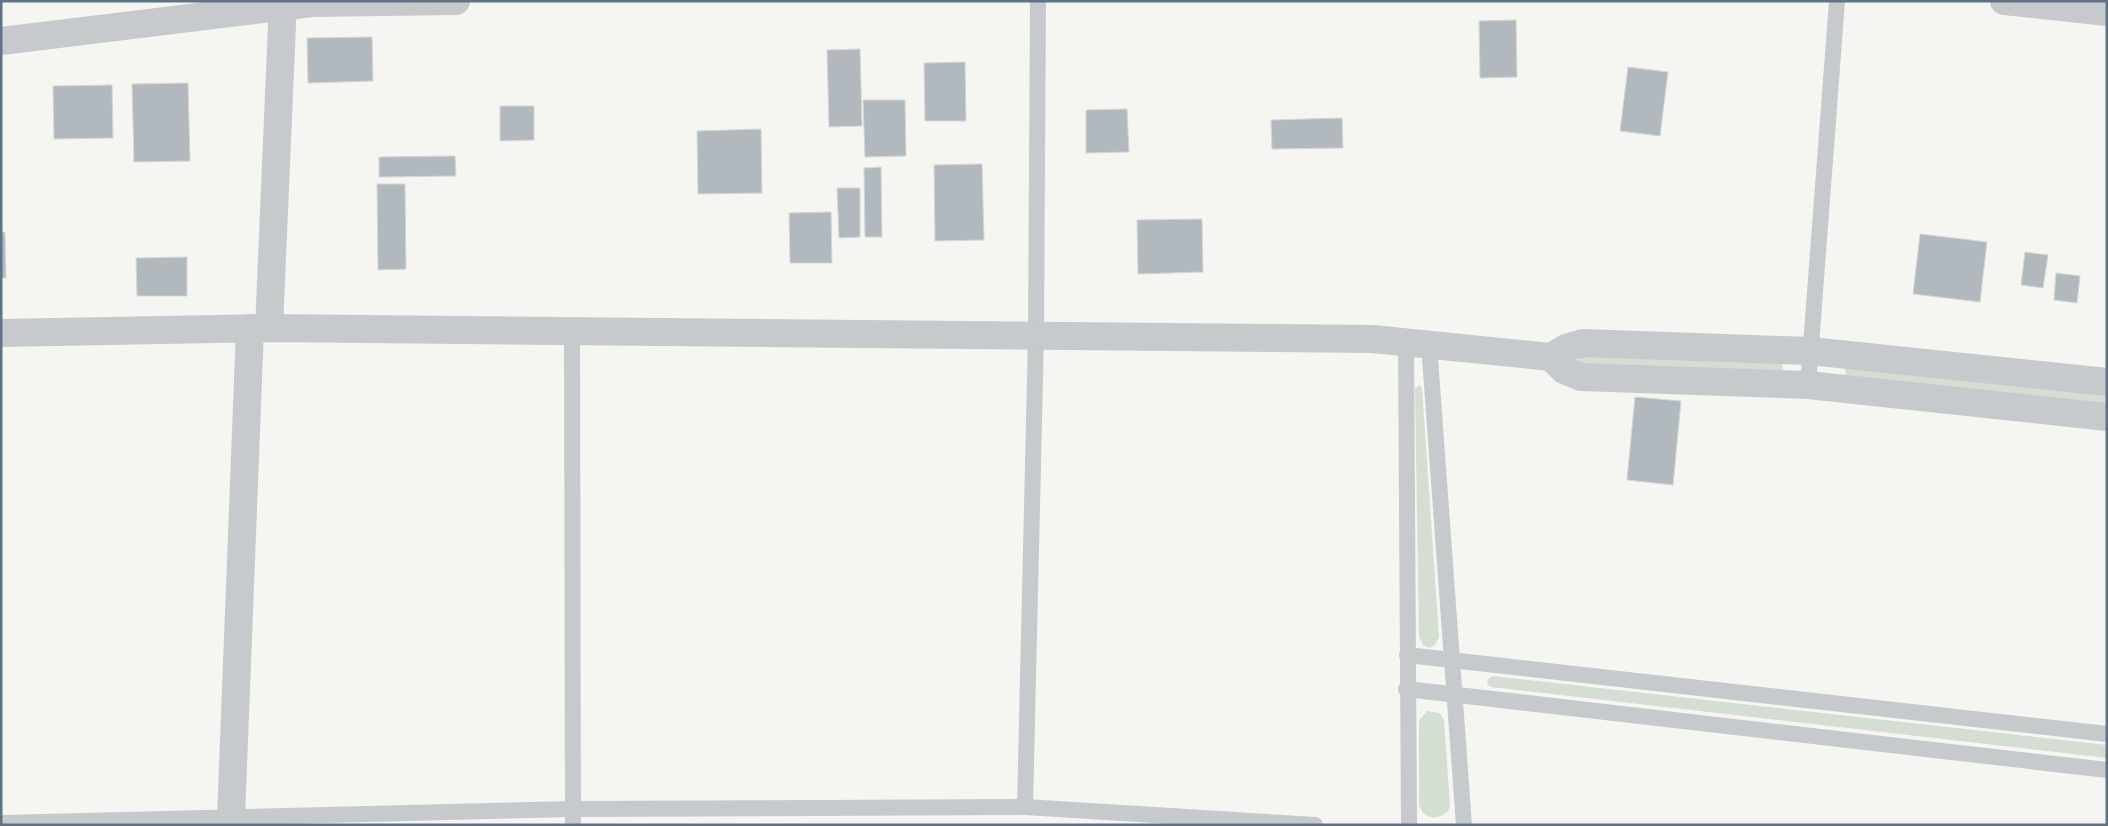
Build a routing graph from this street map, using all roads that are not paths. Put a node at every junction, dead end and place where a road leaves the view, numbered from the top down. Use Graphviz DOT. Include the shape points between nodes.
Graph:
graph roads {
  1 [pos="456,1"];
  2 [pos="1038,1"];
  3 [pos="1837,1"];
  4 [pos="2004,1"];
  5 [pos="284,4"];
  6 [pos="2107,12"];
  7 [pos="1,41"];
  8 [pos="260,328"];
  9 [pos="572,331"];
  10 [pos="1,333"];
  11 [pos="1036,335"];
  12 [pos="1418,343"];
  13 [pos="1810,351"];
  14 [pos="1551,357"];
  15 [pos="2107,382"];
  16 [pos="1808,385"];
  17 [pos="2107,417"];
  18 [pos="1406,655"];
  19 [pos="1452,660"];
  20 [pos="1406,689"];
  21 [pos="1455,695"];
  22 [pos="2107,734"];
  23 [pos="2107,770"];
  24 [pos="1025,807"];
  25 [pos="573,817"];
  26 [pos="231,818"];
  27 [pos="1,823"];
  28 [pos="1315,825"];
  29 [pos="1409,825"];
  30 [pos="1464,825"];
  1 -- 5 [label="street"];
  2 -- 11 [label="lane"];
  3 -- 13 [label="lane"];
  4 -- 6 [label="street"];
  5 -- 7 [label="street"];
  5 -- 8 [label="street"];
  8 -- 9 [label="street"];
  8 -- 10 [label="street"];
  8 -- 26 [label="street"];
  9 -- 11 [label="street"];
  9 -- 25 [label="lane"];
  11 -- 12 [label="street" via="1373,338"];
  11 -- 24 [label="lane"];
  12 -- 14 [label="street"];
  12 -- 18 [label="lane"];
  12 -- 19 [label="lane"];
  13 -- 14 [label="street" via="1583,343"];
  13 -- 15 [label="street"];
  13 -- 16 [label="lane"];
  14 -- 16 [label="street" via="1564,370 1581,377"];
  16 -- 17 [label="street"];
  18 -- 19 [label="lane"];
  18 -- 20 [label="lane"];
  19 -- 21 [label="lane"];
  19 -- 22 [label="lane"];
  20 -- 21 [label="lane"];
  20 -- 29 [label="lane"];
  21 -- 23 [label="lane"];
  21 -- 30 [label="lane"];
  24 -- 25 [label="lane"];
  24 -- 28 [label="lane"];
  25 -- 26 [label="lane"];
  26 -- 27 [label="lane"];
}
